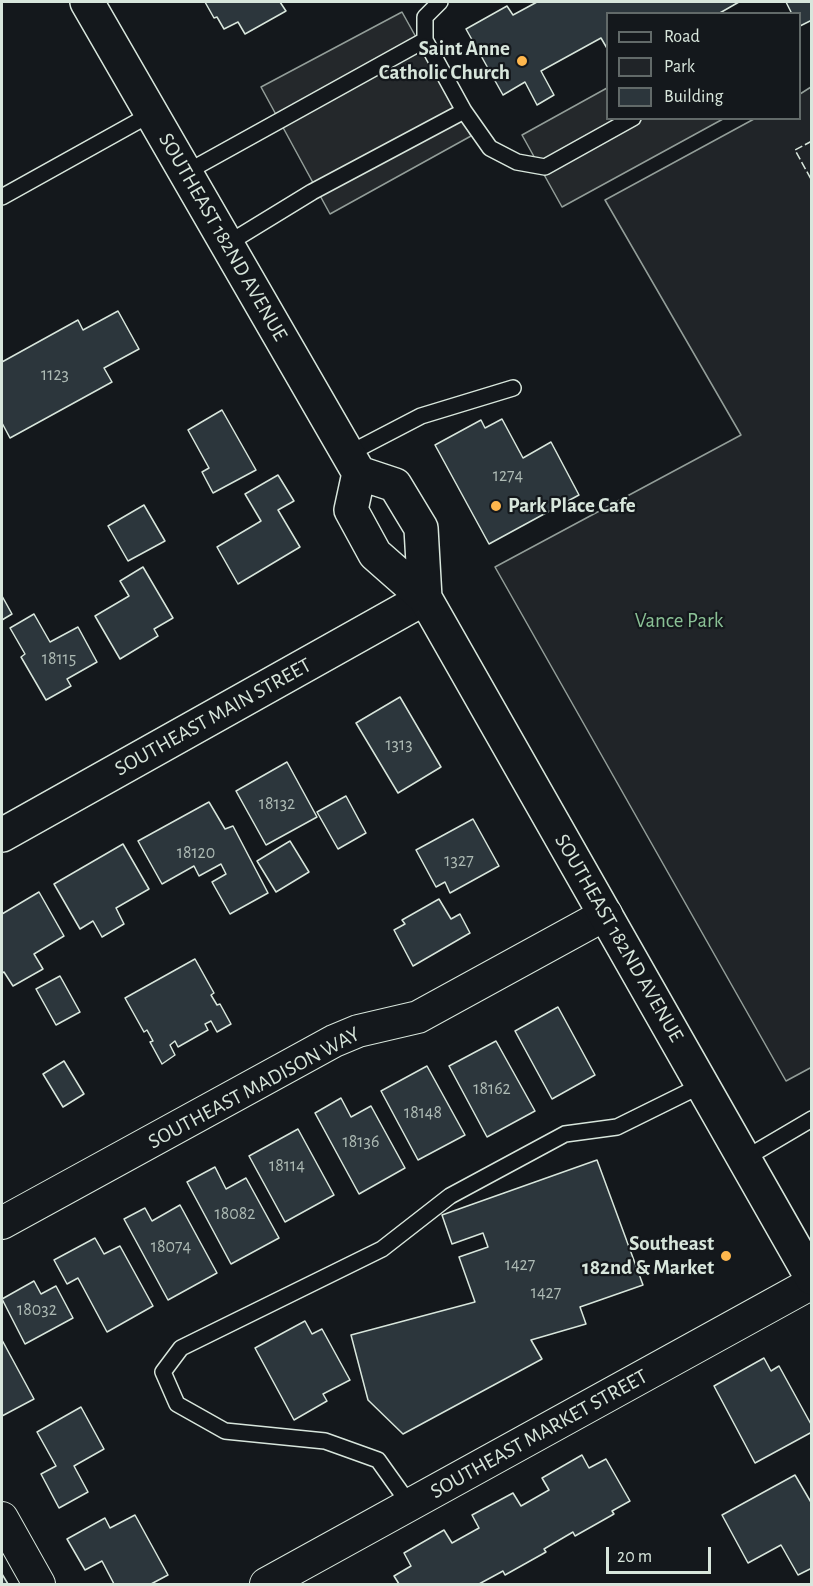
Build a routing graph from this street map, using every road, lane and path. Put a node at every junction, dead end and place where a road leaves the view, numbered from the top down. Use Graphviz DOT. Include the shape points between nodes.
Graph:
graph roads {
  1 [pos="87,2"];
  2 [pos="440,2"];
  3 [pos="425,40"];
  4 [pos="464,111"];
  5 [pos="151,114"];
  6 [pos="629,120"];
  7 [pos="185,172"];
  8 [pos="2,197"];
  9 [pos="227,244"];
  10 [pos="513,388"];
  11 [pos="354,463"];
  12 [pos="425,598"];
  13 [pos="2,835"];
  14 [pos="606,914"];
  15 [pos="702,1085"];
  16 [pos="812,1119"];
  17 [pos="744,1158"];
  18 [pos="2,1223"];
  19 [pos="812,1281"];
  20 [pos="410,1505"];
  21 [pos="2,1518"];
  22 [pos="298,1577"];
  23 [pos="39,1584"];
  24 [pos="266,1584"];
  1 -- 5 [label="main road, SOUTHEAST 182ND AVENUE"];
  2 -- 3 [label="lane" via="425,17"];
  3 -- 4 [label="lane"];
  3 -- 7 [label="lane"];
  4 -- 6 [label="lane" via="490,148 517,162 545,167"];
  4 -- 9 [label="lane" via="312,192"];
  5 -- 7 [label="main road, SOUTHEAST 182ND AVENUE"];
  5 -- 8 [label="lane"];
  7 -- 9 [label="main road, SOUTHEAST 182ND AVENUE"];
  9 -- 11 [label="main road, SOUTHEAST 182ND AVENUE"];
  10 -- 11 [label="lane" via="421,416"];
  11 -- 12 [label="main road, SOUTHEAST 182ND AVENUE" via="351,510 375,554"];
  11 -- 12 [label="main road, SOUTHEAST 182ND AVENUE" via="395,485 421,528"];
  12 -- 13 [label="main road, SOUTHEAST MAIN STREET"];
  12 -- 14 [label="main road, SOUTHEAST 182ND AVENUE"];
  14 -- 15 [label="main road, SOUTHEAST 182ND AVENUE"];
  14 -- 18 [label="street, SOUTHEAST MADISON WAY" via="418,1017 358,1031 334,1041"];
  15 -- 17 [label="main road, SOUTHEAST 182ND AVENUE"];
  15 -- 20 [label="lane" via="617,1127 565,1134 450,1196 382,1249 181,1348 164,1372 177,1404 225,1431 325,1441 378,1460"];
  16 -- 17 [label="lane"];
  17 -- 19 [label="main road, SOUTHEAST 182ND AVENUE"];
  19 -- 20 [label="street, SOUTHEAST MARKET STREET"];
  20 -- 22 [label="street, SOUTHEAST MARKET STREET"];
  21 -- 23 [label="street"];
  22 -- 24 [label="street, SOUTHEAST MARKET STREET"];
}
